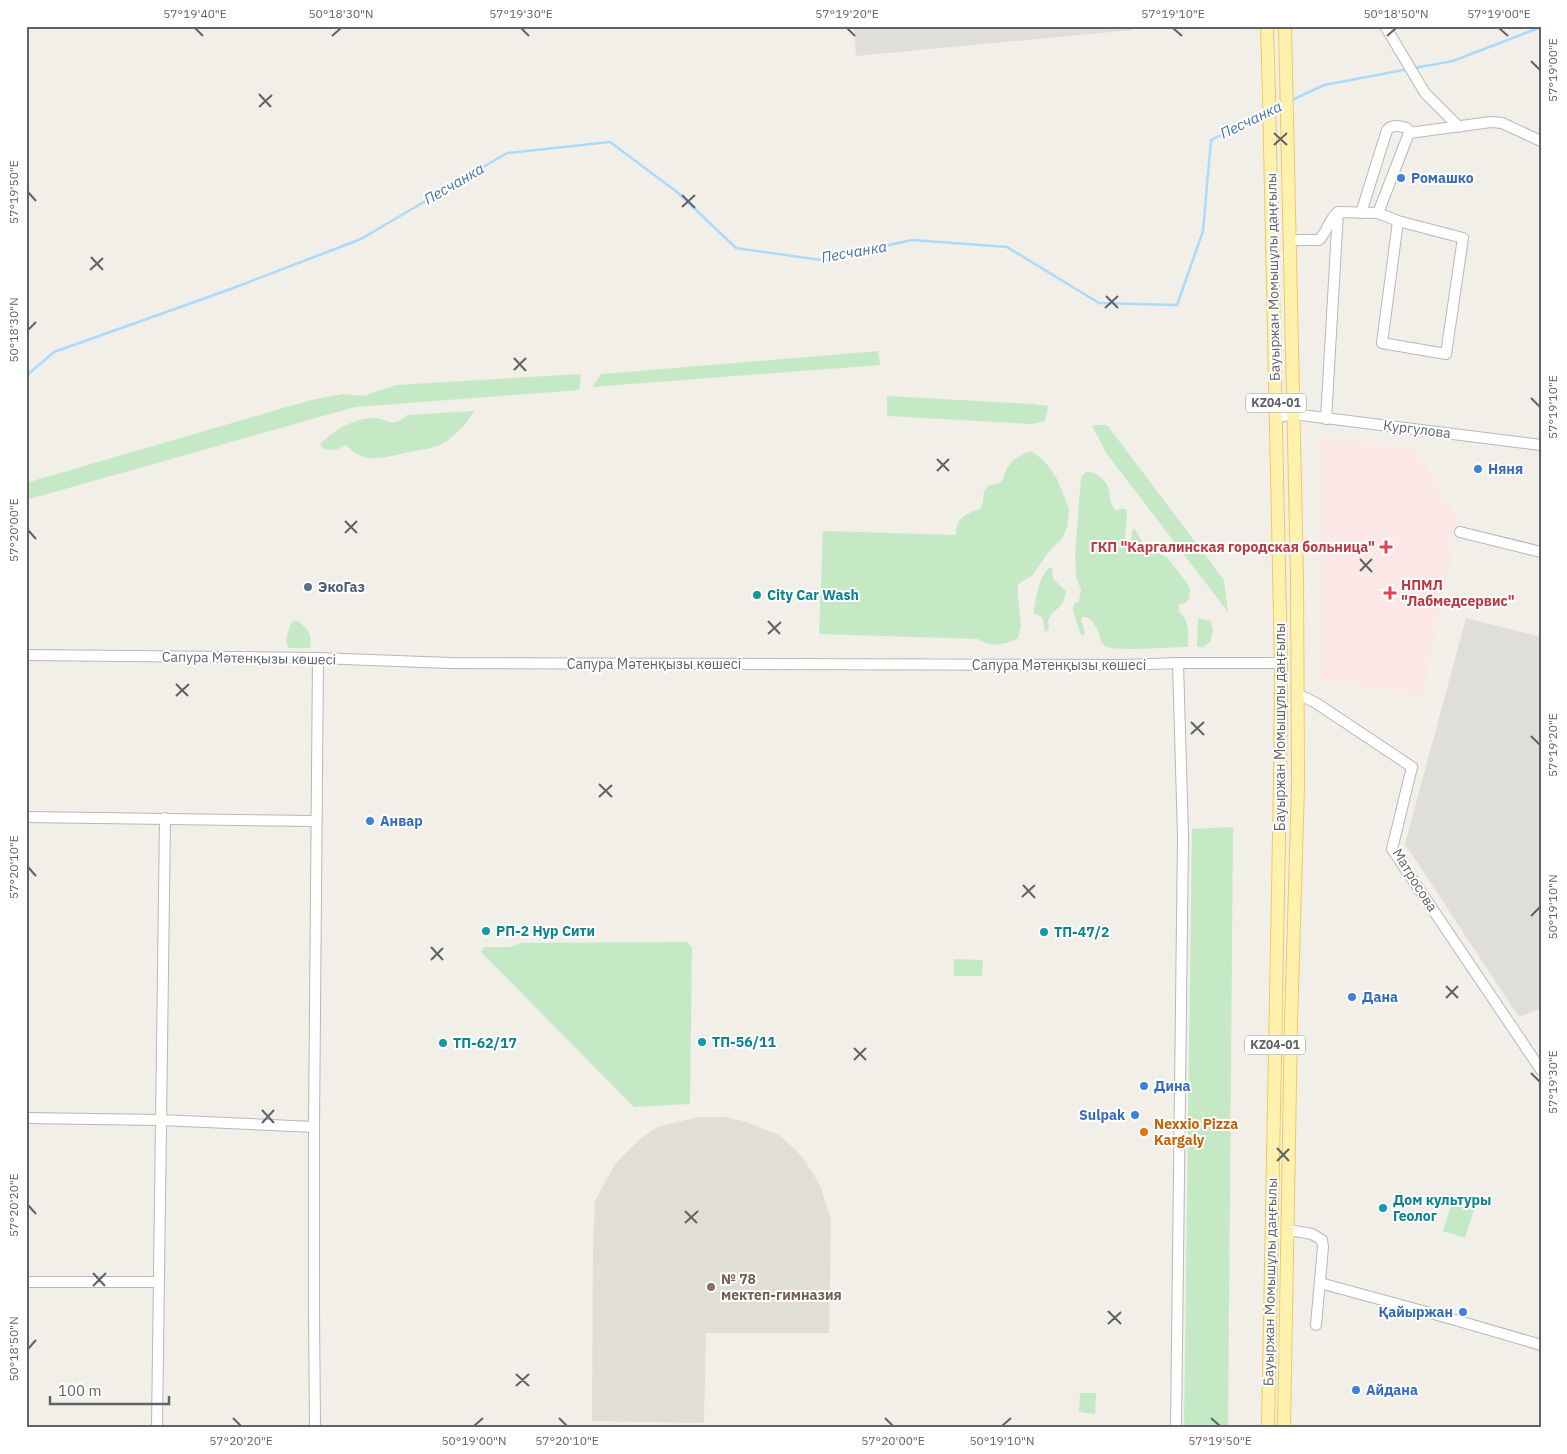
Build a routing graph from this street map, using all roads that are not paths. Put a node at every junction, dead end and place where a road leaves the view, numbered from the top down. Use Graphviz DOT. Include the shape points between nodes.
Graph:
graph roads {
  1 [pos="1266,26"];
  2 [pos="1285,26"];
  3 [pos="1386,26"];
  4 [pos="1459,127"];
  5 [pos="1409,134"];
  6 [pos="1541,141"];
  7 [pos="1338,212"];
  8 [pos="1361,213"];
  9 [pos="1378,213"];
  10 [pos="1398,221"];
  11 [pos="1289,240"];
  12 [pos="1292,414"];
  13 [pos="1276,418"];
  14 [pos="1326,419"];
  15 [pos="1541,445"];
  16 [pos="1460,532"];
  17 [pos="1541,552"];
  18 [pos="26,655"];
  19 [pos="318,658"];
  20 [pos="1178,663"];
  21 [pos="1281,663"];
  22 [pos="1298,663"];
  23 [pos="1298,694"];
  24 [pos="1280,784"];
  25 [pos="1298,786"];
  26 [pos="26,818"];
  27 [pos="164,818"];
  28 [pos="316,821"];
  29 [pos="1541,1070"];
  30 [pos="26,1118"];
  31 [pos="160,1120"];
  32 [pos="314,1127"];
  33 [pos="1289,1230"];
  34 [pos="26,1282"];
  35 [pos="159,1282"];
  36 [pos="1320,1283"];
  37 [pos="1316,1325"];
  38 [pos="1541,1345"];
  39 [pos="1268,1374"];
  40 [pos="1286,1374"];
  41 [pos="157,1428"];
  42 [pos="315,1428"];
  43 [pos="1176,1428"];
  44 [pos="1268,1428"];
  45 [pos="1284,1428"];
  1 -- 13 [label="main road, Бауыржан Момышұлы даңғылы / KZ04-01"];
  2 -- 11 [label="main road, Бауыржан Момышұлы даңғылы / KZ04-01"];
  3 -- 4 [label="street" via="1425,93"];
  4 -- 5 [label="street"];
  4 -- 6 [label="street" via="1502,123"];
  5 -- 8 [label="street" via="1407,128 1398,126 1386,130"];
  5 -- 9 [label="street"];
  7 -- 8 [label="street"];
  7 -- 11 [label="street" via="1319,240"];
  7 -- 14 [label="street"];
  8 -- 9 [label="street"];
  9 -- 10 [label="street"];
  10 -- 10 [label="street" via="1382,342 1446,354 1463,238"];
  11 -- 12 [label="main road, Бауыржан Момышұлы даңғылы / KZ04-01"];
  12 -- 13 [label="street"];
  12 -- 14 [label="street, Кургулова"];
  12 -- 22 [label="main road, Бауыржан Момышұлы даңғылы / KZ04-01"];
  13 -- 21 [label="main road, Бауыржан Момышұлы даңғылы / KZ04-01"];
  14 -- 15 [label="street, Кургулова"];
  16 -- 17 [label="street"];
  18 -- 19 [label="street, Сапура Мәтенқызы көшесі"];
  19 -- 20 [label="street, Сапура Мәтенқызы көшесі" via="450,663"];
  19 -- 28 [label="street"];
  20 -- 21 [label="street, Сапура Мәтенқызы көшесі"];
  20 -- 43 [label="street" via="1183,836"];
  21 -- 22 [label="main road"];
  21 -- 24 [label="main road, Бауыржан Момышұлы даңғылы / KZ04-01"];
  22 -- 23 [label="main road, Бауыржан Момышұлы даңғылы / KZ04-01"];
  23 -- 25 [label="main road, Бауыржан Момышұлы даңғылы / KZ04-01"];
  23 -- 29 [label="street, Матросова" via="1412,767 1392,848"];
  24 -- 25 [label="main road"];
  24 -- 39 [label="main road, Бауыржан Момышұлы даңғылы / KZ04-01"];
  25 -- 33 [label="main road, Бауыржан Момышұлы даңғылы / KZ04-01"];
  26 -- 27 [label="street"];
  27 -- 28 [label="street"];
  27 -- 31 [label="street"];
  28 -- 32 [label="street"];
  30 -- 31 [label="street"];
  31 -- 32 [label="street"];
  31 -- 35 [label="street"];
  32 -- 42 [label="street"];
  33 -- 36 [label="street" via="1312,1234 1322,1240"];
  33 -- 40 [label="main road, Бауыржан Момышұлы даңғылы / KZ04-01"];
  34 -- 35 [label="street"];
  35 -- 41 [label="street"];
  36 -- 37 [label="street"];
  36 -- 38 [label="street"];
  39 -- 40 [label="main road"];
  39 -- 44 [label="main road, Бауыржан Момышұлы даңғылы / KZ04-01"];
  40 -- 45 [label="main road, Бауыржан Момышұлы даңғылы / KZ04-01"];
}
